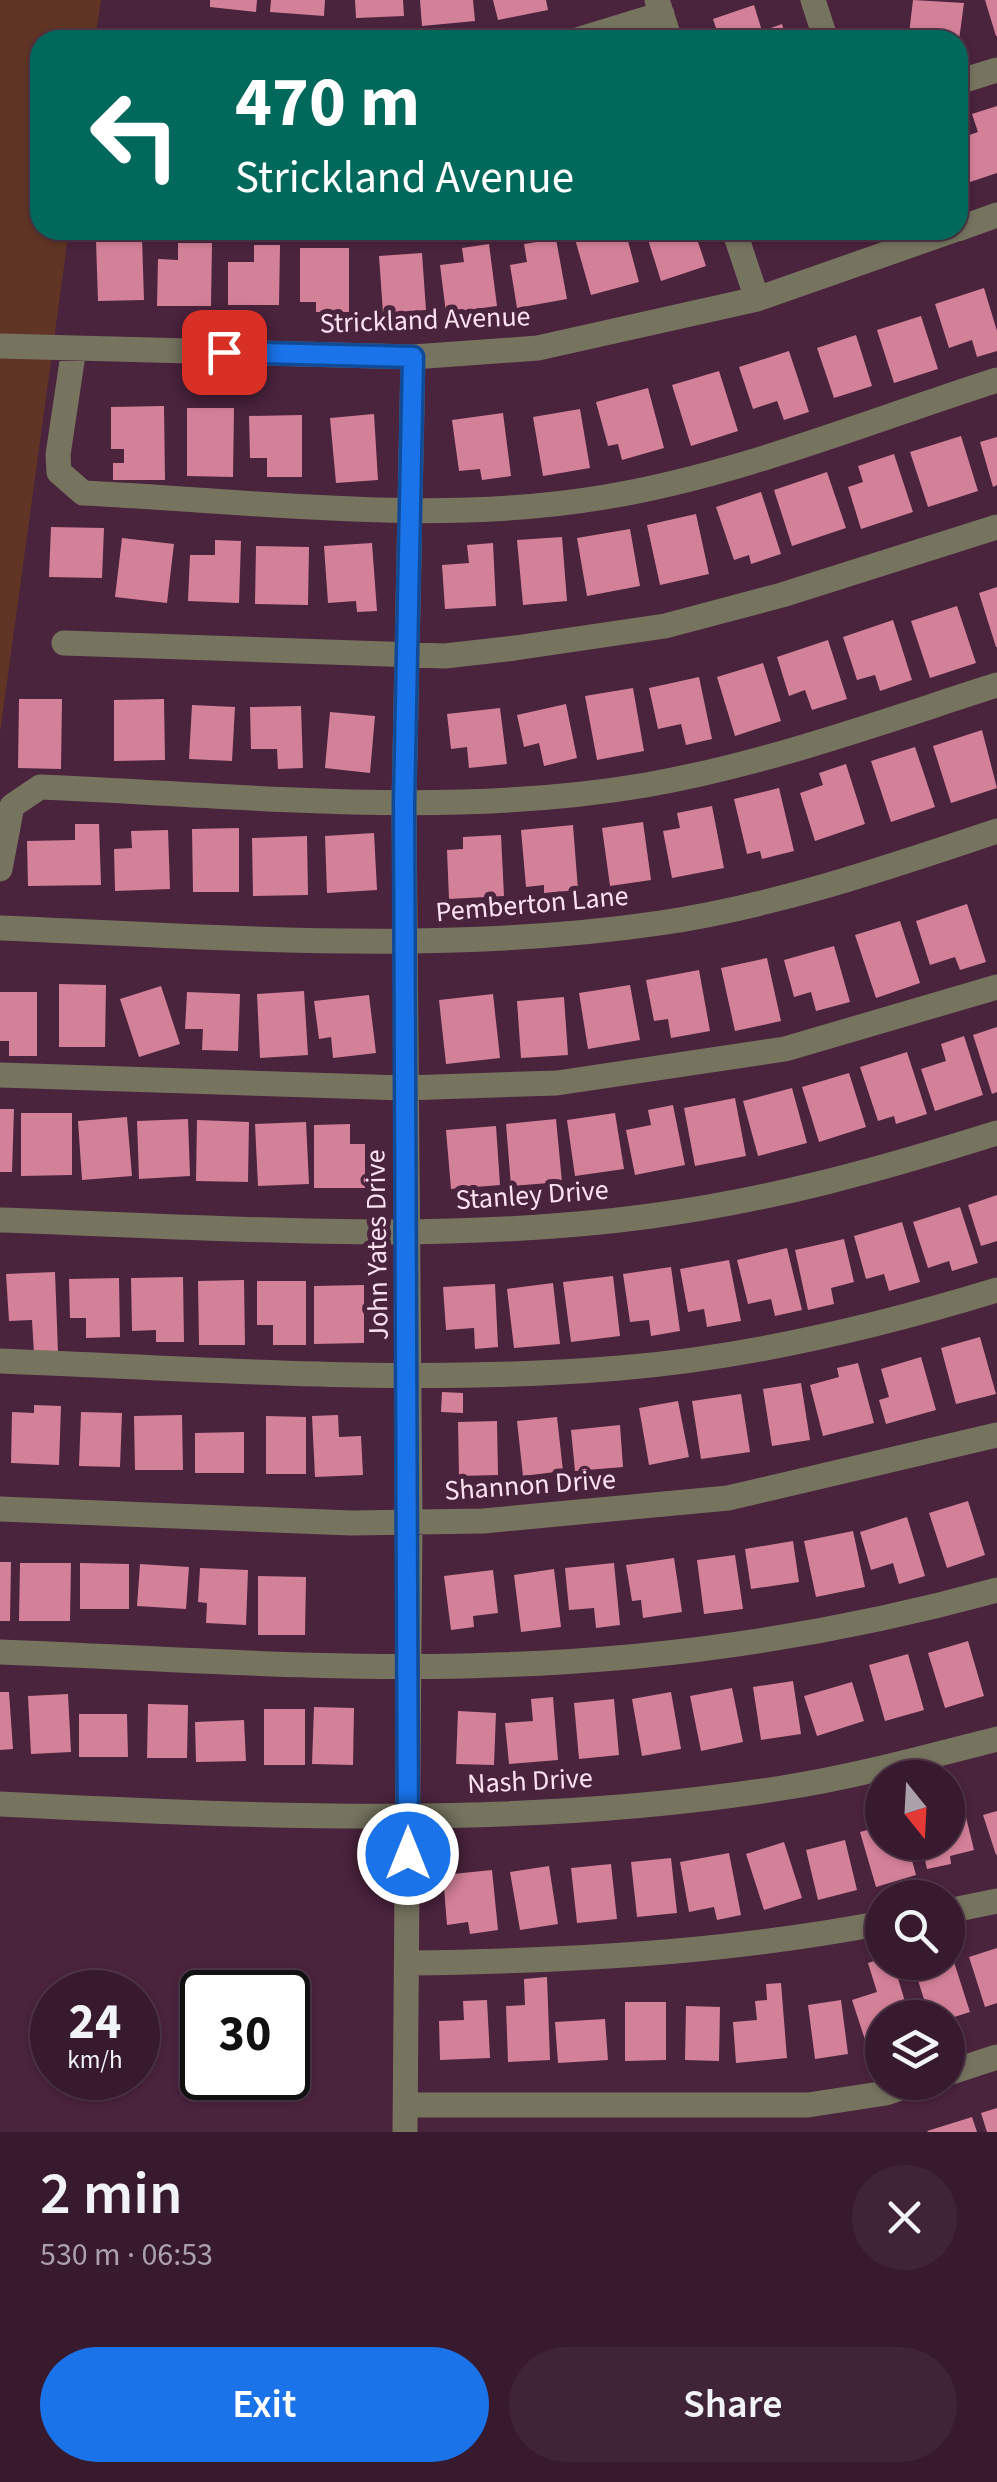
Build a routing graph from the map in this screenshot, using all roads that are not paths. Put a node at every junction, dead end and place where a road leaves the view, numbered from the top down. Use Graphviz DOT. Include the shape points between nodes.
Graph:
graph roads {
  1 [pos="813,0"];
  2 [pos="660,7"];
  3 [pos="602,30"];
  4 [pos="823,30"];
  5 [pos="997,70"];
  6 [pos="968,79"];
  7 [pos="997,215"];
  8 [pos="968,225"];
  9 [pos="737,240"];
  10 [pos="924,240"];
  11 [pos="757,298"];
  12 [pos="0,346"];
  13 [pos="74,348"];
  14 [pos="413,357"];
  15 [pos="997,380"];
  16 [pos="410,509"];
  17 [pos="997,527"];
  18 [pos="64,642"];
  19 [pos="408,654"];
  20 [pos="997,685"];
  21 [pos="404,803"];
  22 [pos="997,831"];
  23 [pos="0,869"];
  24 [pos="0,928"];
  25 [pos="406,944"];
  26 [pos="997,987"];
  27 [pos="0,1076"];
  28 [pos="405,1088"];
  29 [pos="997,1133"];
  30 [pos="0,1220"];
  31 [pos="407,1233"];
  32 [pos="997,1290"];
  33 [pos="0,1361"];
  34 [pos="408,1378"];
  35 [pos="997,1435"];
  36 [pos="0,1510"];
  37 [pos="410,1522"];
  38 [pos="997,1590"];
  39 [pos="0,1652"];
  40 [pos="407,1666"];
  41 [pos="997,1740"];
  42 [pos="0,1804"];
  43 [pos="408,1817"];
  44 [pos="997,1901"];
  45 [pos="965,1908"];
  46 [pos="865,1926"];
  47 [pos="407,1963"];
  48 [pos="997,2057"];
  49 [pos="965,2067"];
  50 [pos="865,2096"];
  51 [pos="406,2105"];
  52 [pos="405,2132"];
  1 -- 4 [label="street"];
  2 -- 3 [label="street"];
  5 -- 6 [label="street"];
  7 -- 8 [label="street, Strickland Avenue"];
  9 -- 11 [label="street"];
  10 -- 11 [label="street, Strickland Avenue"];
  11 -- 14 [label="street, Strickland Avenue" via="538,348"];
  12 -- 13 [label="street, Strickland Avenue"];
  13 -- 14 [label="street, Strickland Avenue"];
  13 -- 16 [label="street" via="58,455 60,472 83,493"];
  14 -- 16 [label="street, John Yates Drive"];
  15 -- 16 [label="street" via="694,477 605,497 513,508"];
  16 -- 19 [label="street, John Yates Drive"];
  17 -- 19 [label="street" via="666,626 462,654"];
  18 -- 19 [label="street"];
  19 -- 21 [label="street, John Yates Drive"];
  20 -- 21 [label="street" via="764,760 645,785"];
  21 -- 23 [label="street" via="40,786 12,806"];
  21 -- 25 [label="street, John Yates Drive"];
  22 -- 25 [label="street, Pemberton Lane" via="844,882 664,922"];
  24 -- 25 [label="street, Pemberton Lane"];
  25 -- 28 [label="street, John Yates Drive"];
  26 -- 28 [label="street" via="883,1024 717,1061 557,1084"];
  27 -- 28 [label="street"];
  28 -- 31 [label="street, John Yates Drive"];
  29 -- 31 [label="street, Stanley Drive" via="869,1174 763,1198 649,1216"];
  30 -- 31 [label="street, Stanley Drive"];
  31 -- 34 [label="street, John Yates Drive"];
  32 -- 34 [label="street" via="742,1353 620,1368"];
  33 -- 34 [label="street"];
  34 -- 37 [label="street, John Yates Drive"];
  35 -- 37 [label="street, Shannon Drive" via="728,1498"];
  36 -- 37 [label="street, Shannon Drive"];
  37 -- 40 [label="street, John Yates Drive"];
  38 -- 40 [label="street" via="732,1647 496,1666"];
  39 -- 40 [label="street"];
  40 -- 43 [label="street, John Yates Drive"];
  41 -- 43 [label="street, Nash Drive" via="781,1788 558,1812"];
  42 -- 43 [label="street, Nash Drive"];
  43 -- 47 [label="street, John Yates Drive"];
  44 -- 45 [label="street"];
  46 -- 47 [label="street" via="733,1948"];
  47 -- 51 [label="street, John Yates Drive"];
  48 -- 49 [label="street"];
  50 -- 51 [label="street" via="808,2106"];
  51 -- 52 [label="street, John Yates Drive"];
}
